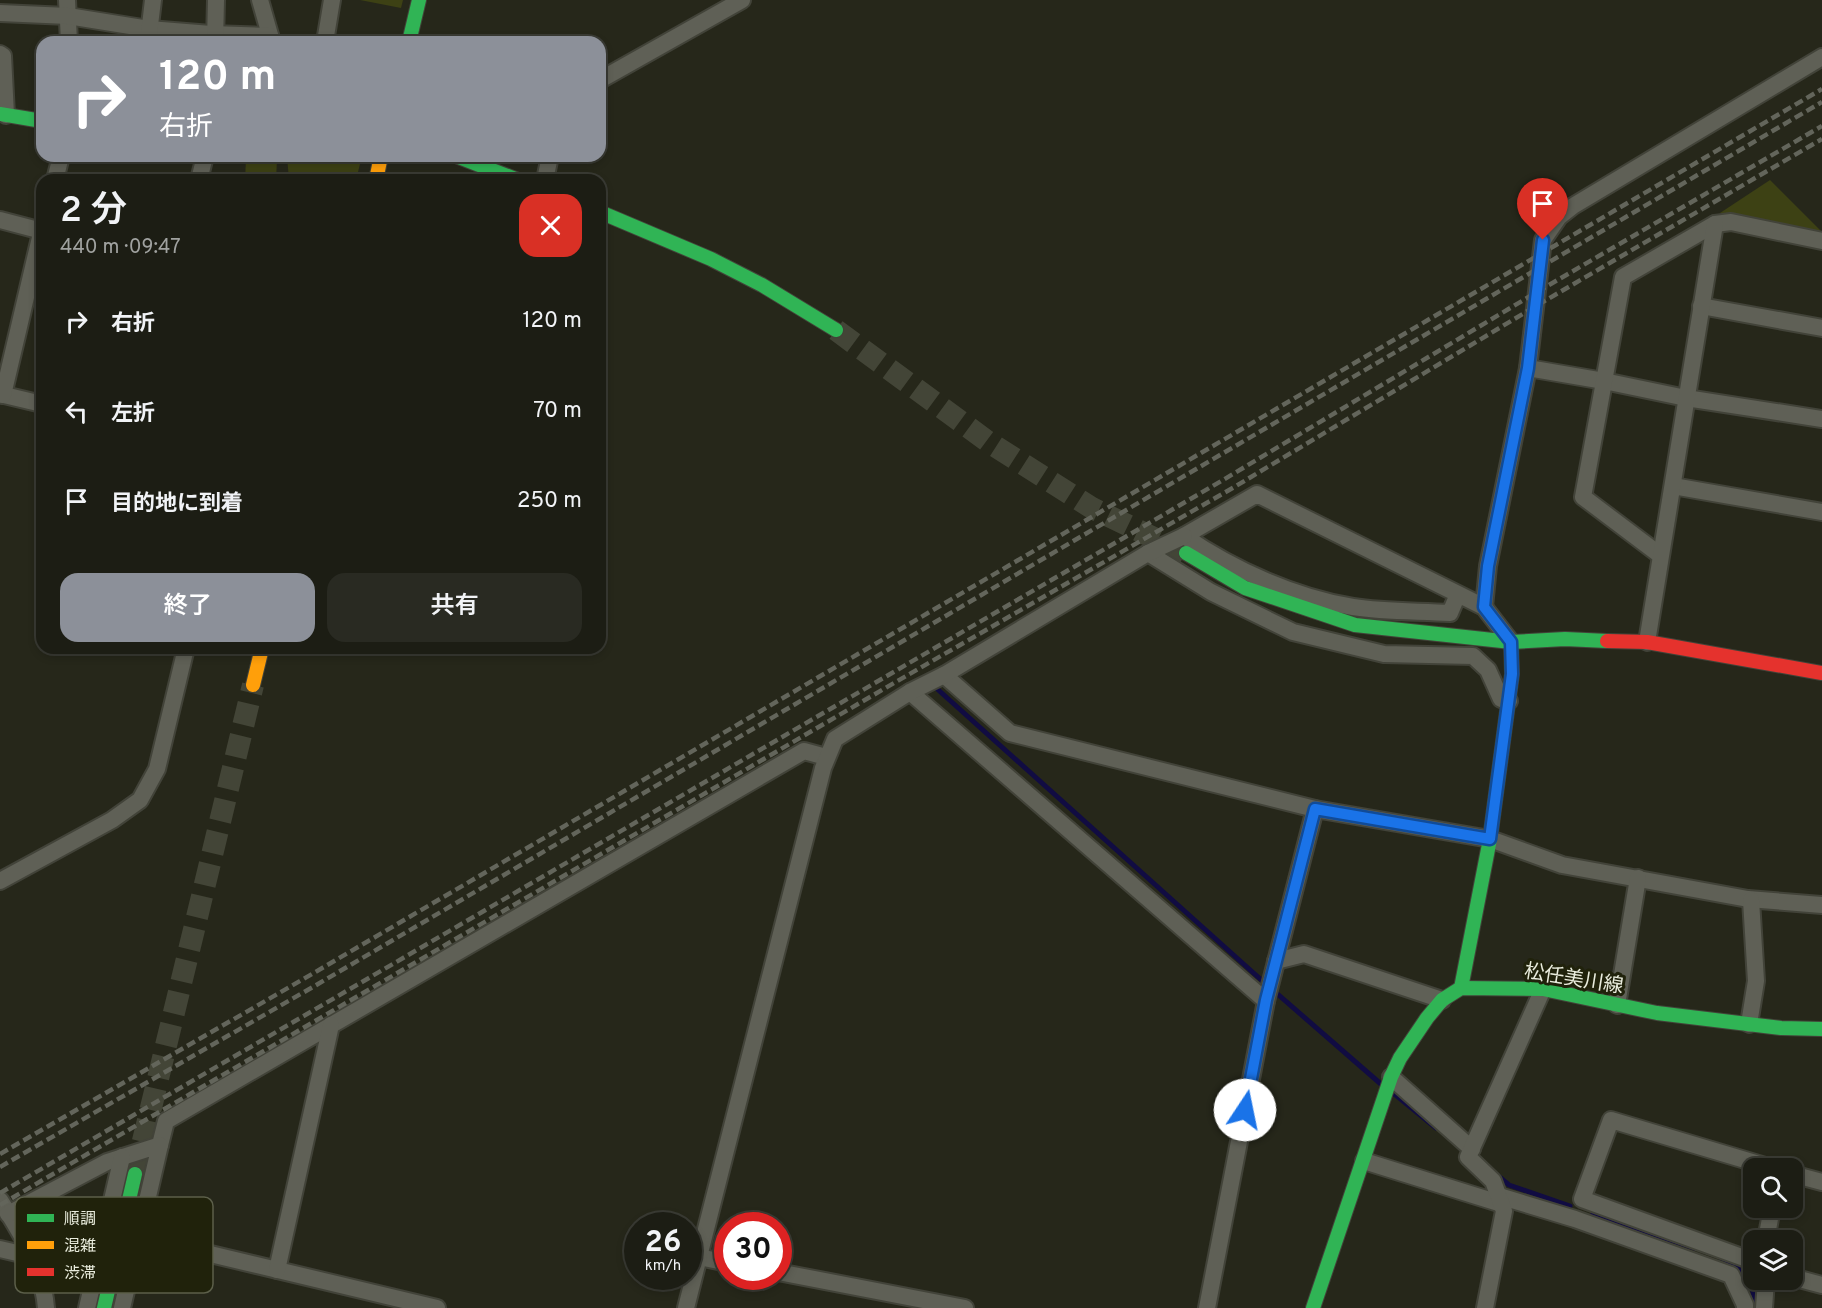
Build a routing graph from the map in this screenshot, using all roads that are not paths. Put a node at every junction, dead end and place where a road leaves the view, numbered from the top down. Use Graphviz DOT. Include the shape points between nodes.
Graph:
graph roads {
  1 [pos="153,0"];
  2 [pos="216,0"];
  3 [pos="260,0"];
  4 [pos="332,0"];
  5 [pos="419,0"];
  6 [pos="742,0"];
  7 [pos="68,8"];
  8 [pos="0,13"];
  9 [pos="149,35"];
  10 [pos="69,36"];
  11 [pos="171,36"];
  12 [pos="215,36"];
  13 [pos="270,36"];
  14 [pos="326,36"];
  15 [pos="410,36"];
  16 [pos="0,54"];
  17 [pos="1822,57"];
  18 [pos="606,77"];
  19 [pos="3,115"];
  20 [pos="36,120"];
  21 [pos="472,162"];
  22 [pos="502,174"];
  23 [pos="606,215"];
  24 [pos="0,220"];
  25 [pos="1715,224"];
  26 [pos="36,229"];
  27 [pos="1822,241"];
  28 [pos="36,256"];
  29 [pos="1701,306"];
  30 [pos="1822,328"];
  31 [pos="836,330"];
  32 [pos="1528,368"];
  33 [pos="1604,381"];
  34 [pos="2,395"];
  35 [pos="1686,398"];
  36 [pos="36,403"];
  37 [pos="1822,419"];
  38 [pos="1673,486"];
  39 [pos="1822,512"];
  40 [pos="1185,544"];
  41 [pos="1148,553"];
  42 [pos="1660,555"];
  43 [pos="1458,594"];
  44 [pos="1484,607"];
  45 [pos="1511,642"];
  46 [pos="1647,642"];
  47 [pos="185,654"];
  48 [pos="261,654"];
  49 [pos="1822,674"];
  50 [pos="944,675"];
  51 [pos="253,685"];
  52 [pos="910,692"];
  53 [pos="1509,701"];
  54 [pos="826,757"];
  55 [pos="1315,809"];
  56 [pos="1490,839"];
  57 [pos="1638,878"];
  58 [pos="0,881"];
  59 [pos="1751,900"];
  60 [pos="1822,905"];
  61 [pos="1276,961"];
  62 [pos="1461,988"];
  63 [pos="1543,989"];
  64 [pos="1266,1000"];
  65 [pos="1442,1000"];
  66 [pos="1617,1005"];
  67 [pos="1749,1024"];
  68 [pos="331,1025"];
  69 [pos="1822,1029"];
  70 [pos="1390,1079"];
  71 [pos="159,1145"];
  72 [pos="1472,1149"];
  73 [pos="122,1157"];
  74 [pos="1743,1159"];
  75 [pos="1364,1161"];
  76 [pos="135,1174"];
  77 [pos="1803,1177"];
  78 [pos="1822,1182"];
  79 [pos="27,1197"];
  80 [pos="113,1197"];
  81 [pos="130,1197"];
  82 [pos="148,1197"];
  83 [pos="1581,1199"];
  84 [pos="1500,1200"];
  85 [pos="4,1207"];
  86 [pos="1575,1219"];
  87 [pos="15,1226"];
  88 [pos="702,1245"];
  89 [pos="0,1249"];
  90 [pos="15,1253"];
  91 [pos="213,1255"];
  92 [pos="1743,1258"];
  93 [pos="277,1270"];
  94 [pos="792,1275"];
  95 [pos="1803,1280"];
  96 [pos="1822,1285"];
  97 [pos="691,1290"];
  98 [pos="1765,1290"];
  99 [pos="45,1293"];
  100 [pos="90,1293"];
  101 [pos="107,1293"];
  102 [pos="126,1293"];
  103 [pos="46,1308"];
  104 [pos="87,1308"];
  105 [pos="104,1308"];
  106 [pos="122,1308"];
  107 [pos="437,1308"];
  108 [pos="687,1308"];
  109 [pos="965,1308"];
  110 [pos="1207,1308"];
  111 [pos="1314,1308"];
  112 [pos="1485,1308"];
  113 [pos="1744,1308"];
  114 [pos="1764,1308"];
  1 -- 9 [label="street"];
  2 -- 12 [label="street"];
  3 -- 13 [label="street"];
  4 -- 14 [label="street"];
  5 -- 15 [label="street"];
  6 -- 18 [label="street"];
  7 -- 8 [label="street"];
  7 -- 9 [label="street"];
  7 -- 10 [label="street"];
  9 -- 11 [label="street"];
  16 -- 19 [label="street"];
  17 -- 32 [label="street" via="1559,217 1543,240"];
  19 -- 20 [label="street"];
  21 -- 22 [label="street"];
  23 -- 31 [label="street" via="721,264"];
  24 -- 26 [label="street"];
  25 -- 27 [label="street" via="1731,222"];
  25 -- 29 [label="street"];
  25 -- 33 [label="street" via="1623,277"];
  28 -- 34 [label="street"];
  29 -- 30 [label="street"];
  29 -- 35 [label="street"];
  32 -- 33 [label="street"];
  32 -- 44 [label="street" via="1488,566"];
  33 -- 35 [label="street"];
  33 -- 42 [label="street" via="1583,497"];
  34 -- 36 [label="street"];
  35 -- 37 [label="street"];
  35 -- 38 [label="street"];
  38 -- 39 [label="street"];
  38 -- 42 [label="street"];
  40 -- 41 [label="street"];
  40 -- 43 [label="street" via="1304,596 1354,607 1450,613"];
  40 -- 43 [label="street" via="1257,494"];
  40 -- 45 [label="street" via="1245,588 1355,625"];
  41 -- 50 [label="street"];
  41 -- 53 [label="street" via="1211,592 1293,632 1384,654 1473,656 1488,670 1501,699"];
  42 -- 46 [label="street"];
  43 -- 44 [label="street"];
  44 -- 45 [label="street"];
  45 -- 46 [label="street"];
  45 -- 53 [label="street"];
  46 -- 49 [label="street"];
  47 -- 58 [label="street" via="157,769 140,800 112,820"];
  48 -- 51 [label="street"];
  50 -- 52 [label="street"];
  50 -- 55 [label="street" via="1010,733"];
  52 -- 54 [label="street" via="835,739"];
  52 -- 64 [label="street"];
  53 -- 56 [label="street"];
  54 -- 68 [label="street" via="804,751"];
  54 -- 88 [label="street"];
  55 -- 56 [label="street"];
  55 -- 61 [label="street"];
  56 -- 57 [label="street" via="1562,865"];
  56 -- 62 [label="street"];
  57 -- 59 [label="street"];
  57 -- 66 [label="street"];
  59 -- 60 [label="street"];
  59 -- 67 [label="street" via="1756,981"];
  61 -- 64 [label="street"];
  61 -- 65 [label="street" via="1304,954"];
  62 -- 63 [label="street, 松任美川線"];
  62 -- 65 [label="street"];
  63 -- 66 [label="street, 松任美川線"];
  63 -- 72 [label="street"];
  64 -- 110 [label="street"];
  65 -- 70 [label="street" via="1400,1058"];
  66 -- 67 [label="street, 松任美川線"];
  67 -- 69 [label="street, 松任美川線"];
  68 -- 71 [label="street" via="166,1121"];
  68 -- 93 [label="street"];
  70 -- 72 [label="street"];
  70 -- 75 [label="street"];
  71 -- 73 [label="street"];
  71 -- 82 [label="street"];
  72 -- 84 [label="street" via="1468,1157 1493,1181"];
  73 -- 79 [label="street"];
  73 -- 80 [label="street"];
  74 -- 83 [label="street" via="1611,1120"];
  75 -- 84 [label="street"];
  75 -- 111 [label="street"];
  76 -- 81 [label="street"];
  77 -- 78 [label="street"];
  83 -- 86 [label="street"];
  83 -- 92 [label="street"];
  84 -- 86 [label="street"];
  84 -- 112 [label="street" via="1504,1211"];
  85 -- 87 [label="street"];
  86 -- 113 [label="street" via="1731,1275"];
  89 -- 90 [label="street"];
  91 -- 93 [label="street"];
  93 -- 107 [label="street"];
  94 -- 109 [label="street"];
  95 -- 96 [label="street"];
  97 -- 108 [label="street"];
  98 -- 114 [label="street"];
  99 -- 103 [label="street"];
  100 -- 104 [label="street"];
  101 -- 105 [label="street"];
  102 -- 106 [label="street"];
}
